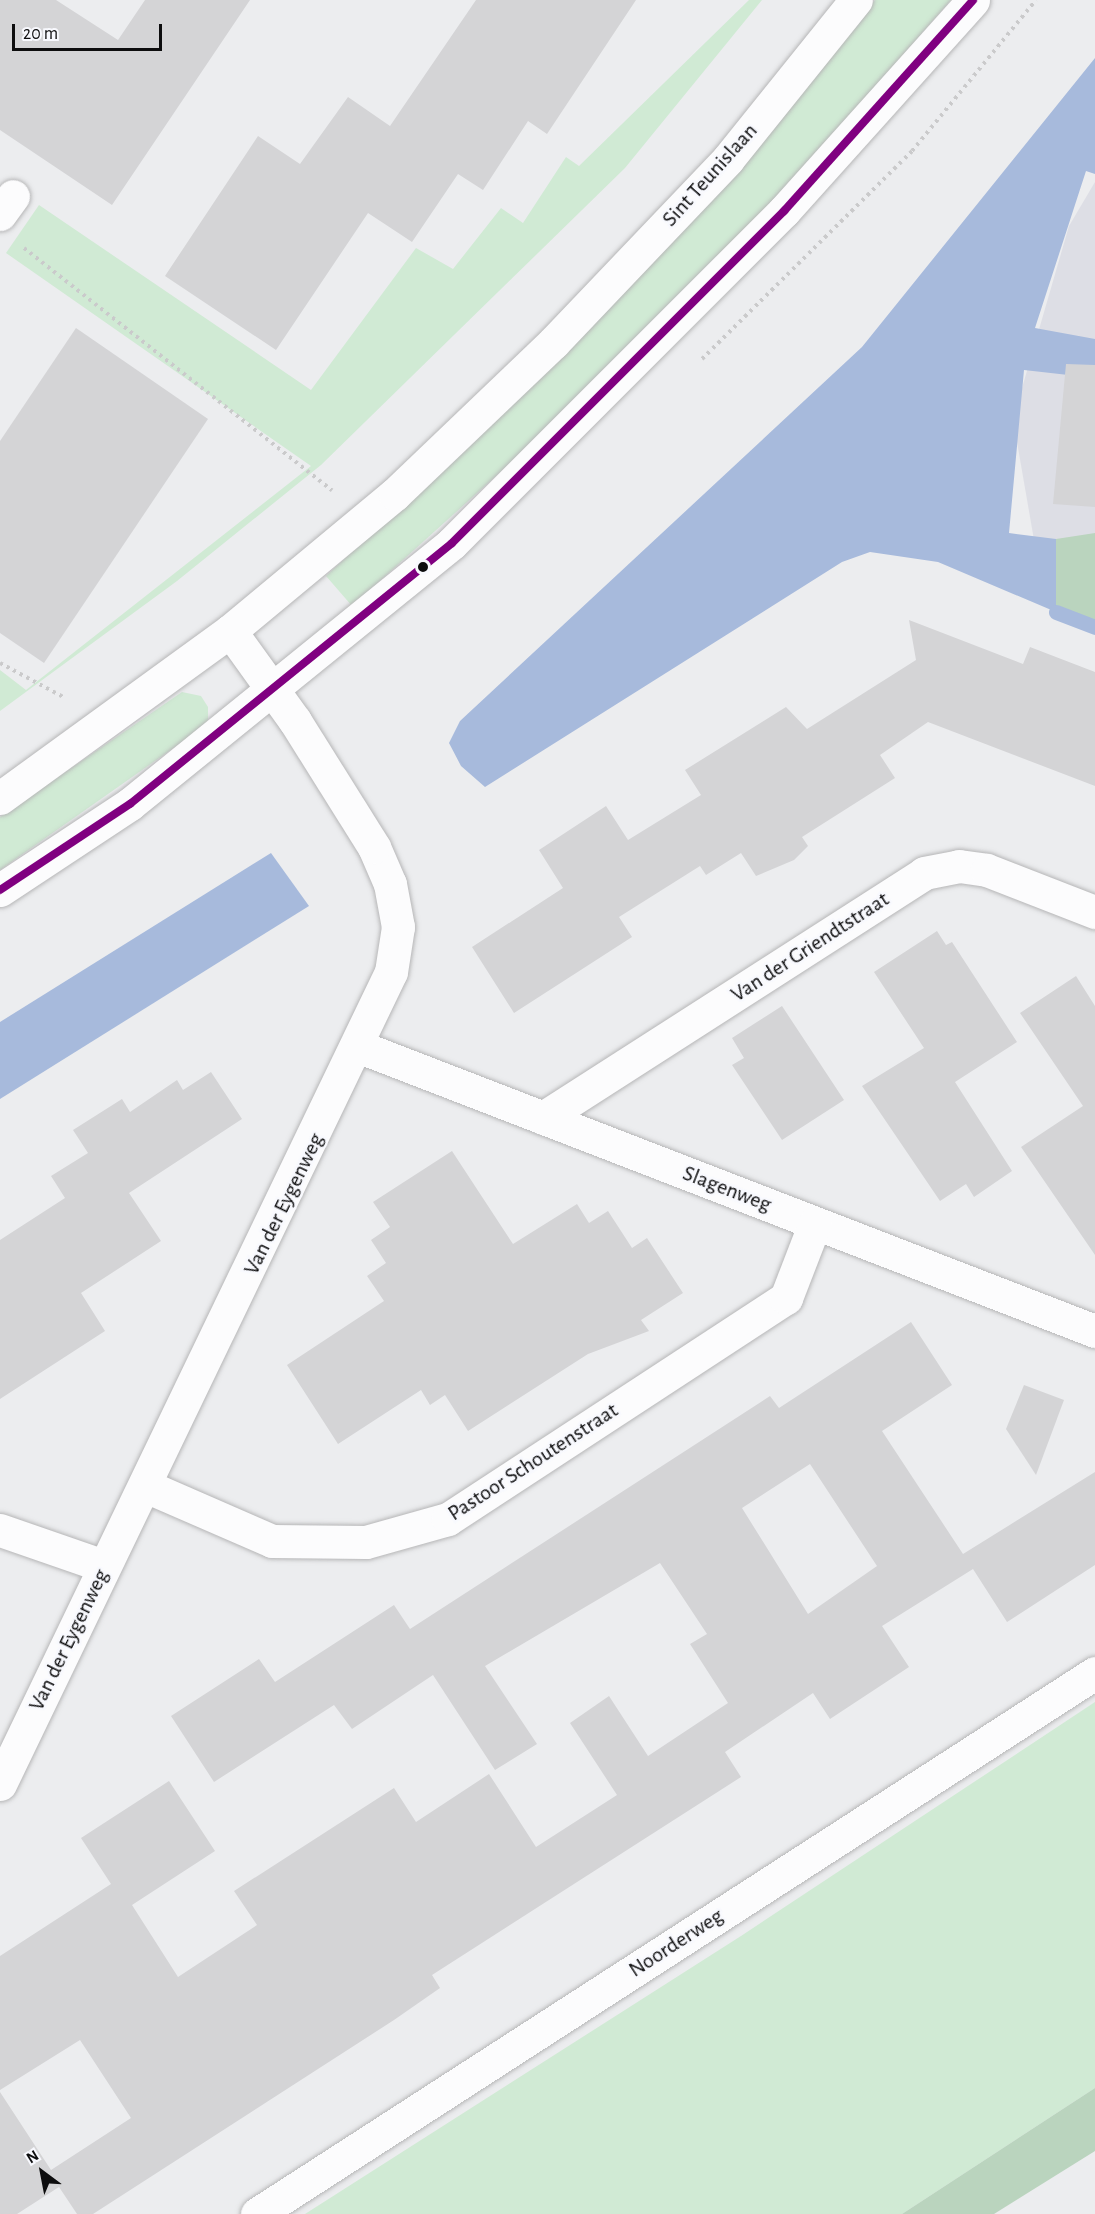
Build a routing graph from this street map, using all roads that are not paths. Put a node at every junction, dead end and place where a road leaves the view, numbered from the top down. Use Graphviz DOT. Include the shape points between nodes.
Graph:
graph roads {
  1 [pos="856,0"];
  2 [pos="973,0"];
  3 [pos="230,631"];
  4 [pos="274,691"];
  5 [pos="0,798"];
  6 [pos="0,890"];
  7 [pos="1095,912"];
  8 [pos="360,1047"];
  9 [pos="543,1118"];
  10 [pos="815,1223"];
  11 [pos="1095,1331"];
  12 [pos="148,1487"];
  13 [pos="0,1530"];
  14 [pos="104,1566"];
  15 [pos="1095,1673"];
  16 [pos="0,1784"];
  17 [pos="257,2214"];
  1 -- 3 [label="street, Sint Teunislaan" via="728,159 553,343 395,494"];
  2 -- 4 [label="street" via="784,211 611,388 452,543"];
  3 -- 4 [label="street, Van der Eygenweg"];
  3 -- 5 [label="street, Sint Teunislaan"];
  4 -- 6 [label="street" via="130,804"];
  4 -- 8 [label="street, Van der Eygenweg" via="374,847 390,884 398,927 392,972"];
  7 -- 9 [label="street, Van der Griendtstraat" via="987,870 959,866 924,873"];
  8 -- 9 [label="street, Slagenweg"];
  8 -- 12 [label="street, Van der Eygenweg"];
  9 -- 10 [label="street, Slagenweg"];
  10 -- 11 [label="street, Slagenweg"];
  10 -- 12 [label="street, Pastoor Schoutenstraat" via="786,1298 448,1519 366,1542 272,1540"];
  12 -- 14 [label="street, Van der Eygenweg"];
  13 -- 14 [label="street"];
  14 -- 16 [label="street, Van der Eygenweg"];
  15 -- 17 [label="street, Noorderweg"];
}
